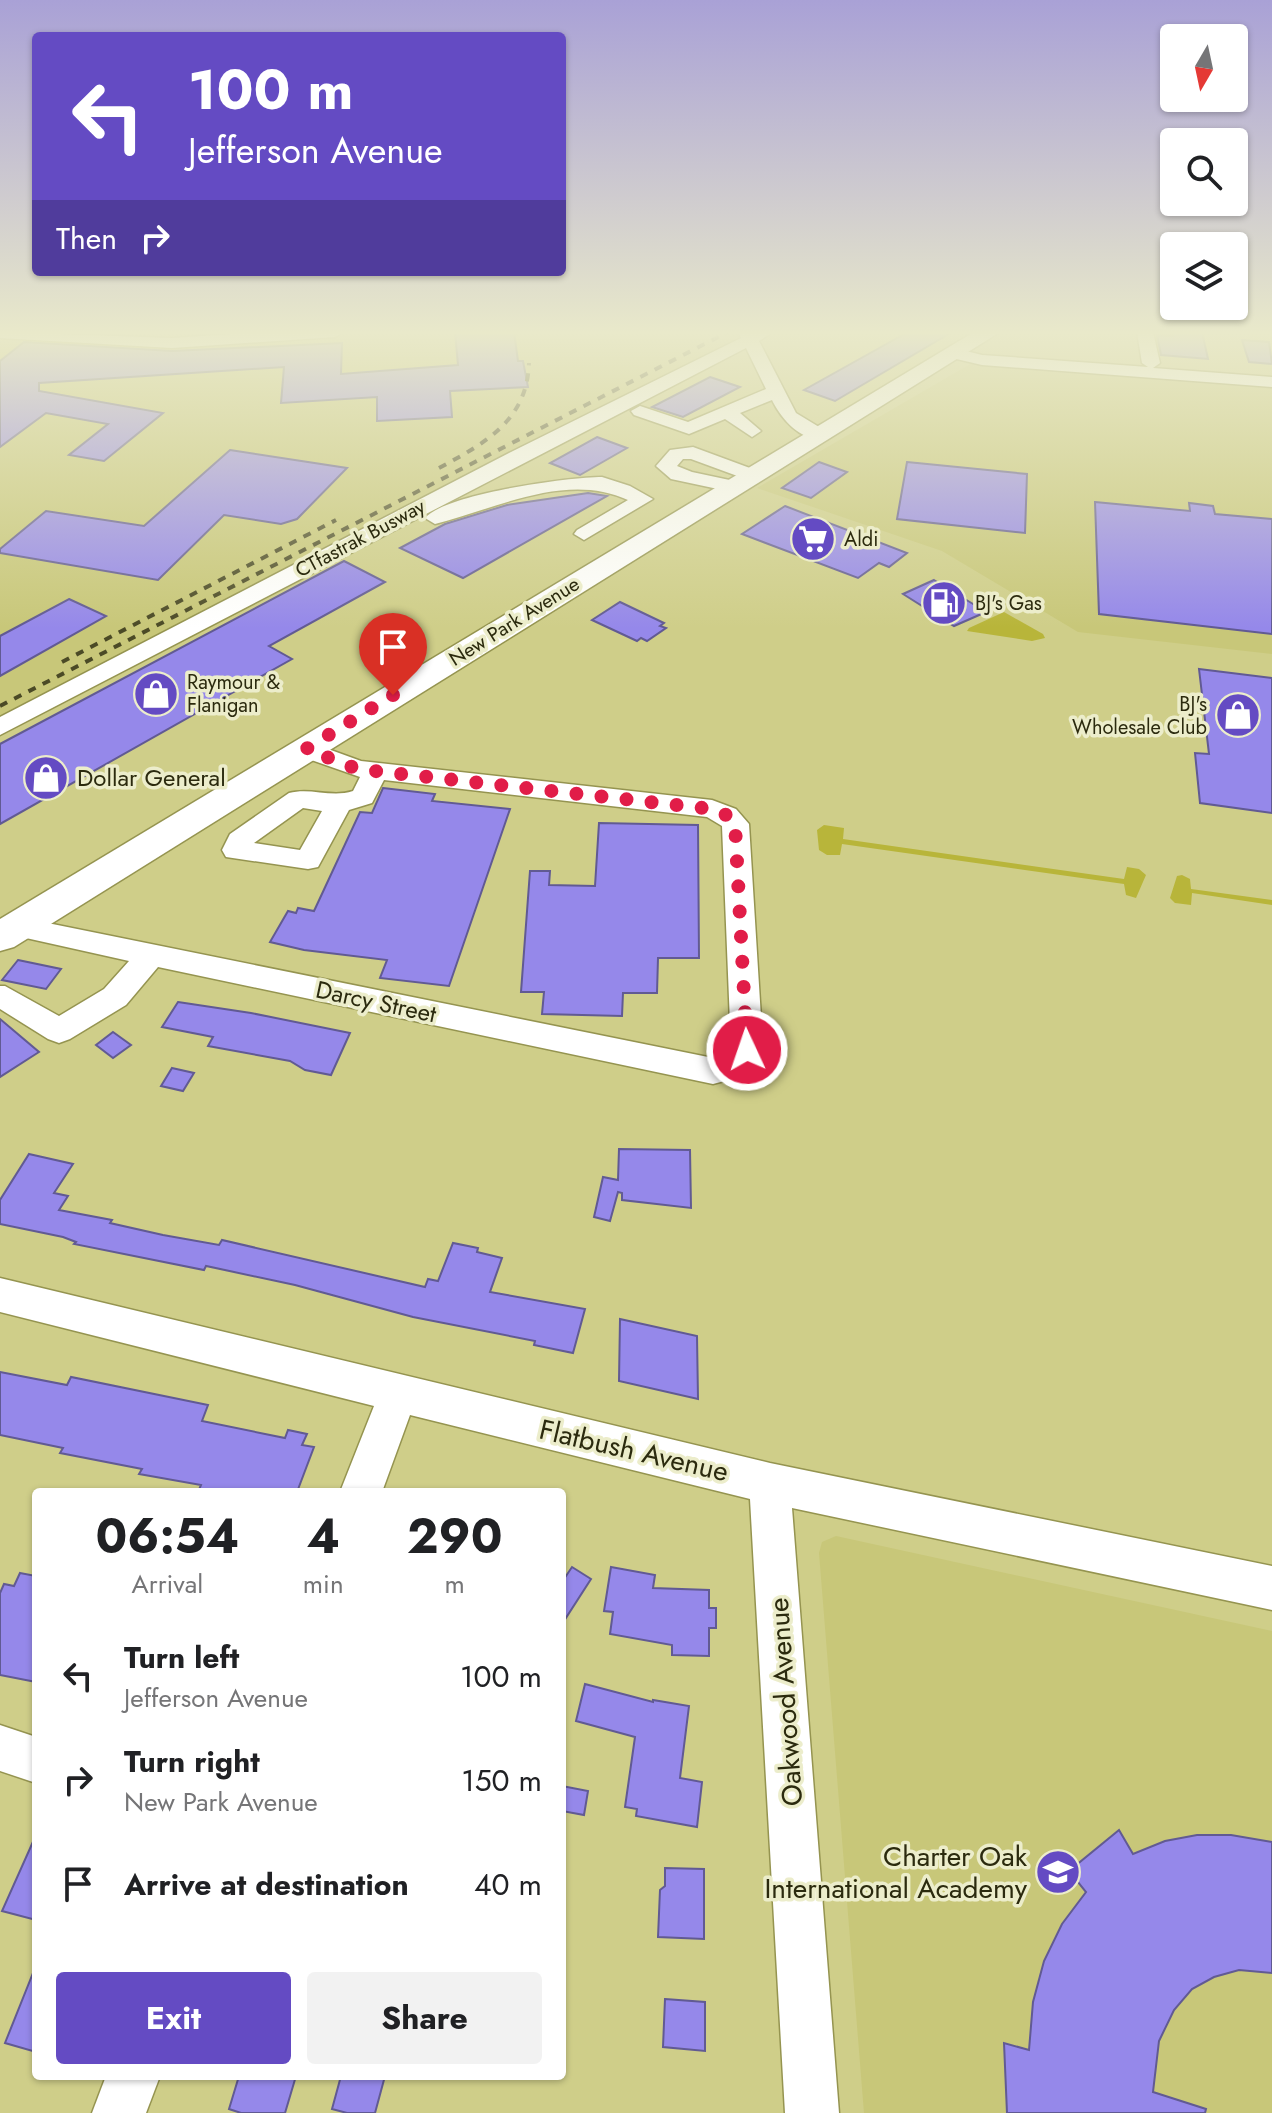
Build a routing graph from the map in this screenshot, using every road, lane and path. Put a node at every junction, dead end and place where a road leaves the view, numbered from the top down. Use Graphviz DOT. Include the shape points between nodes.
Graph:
graph roads {
  1 [pos="568,431"];
  2 [pos="810,431"];
  3 [pos="823,431"];
  4 [pos="817,434"];
  5 [pos="584,534"];
  6 [pos="403,538"];
  7 [pos="0,727"];
  8 [pos="306,749"];
  9 [pos="376,771"];
  10 [pos="339,804"];
  11 [pos="9,932"];
  12 [pos="150,956"];
  13 [pos="0,997"];
  14 [pos="0,1295"];
  15 [pos="399,1392"];
  16 [pos="770,1483"];
  17 [pos="363,1488"];
  18 [pos="1272,1588"];
  19 [pos="0,1748"];
  20 [pos="32,1759"];
  21 [pos="131,2080"];
  22 [pos="119,2113"];
  23 [pos="812,2113"];
  1 -- 7 [label="street, CTfastrak Busway"];
  2 -- 4 [label="street"];
  3 -- 4 [label="main road, New Park Avenue"];
  4 -- 8 [label="main road, New Park Avenue"];
  5 -- 6 [label="street" via="643,499 603,483 535,490 442,514"];
  8 -- 9 [label="street"];
  8 -- 11 [label="main road, New Park Avenue"];
  9 -- 10 [label="street" via="363,797"];
  9 -- 12 [label="street, Darcy Street" via="712,809 726,815 735,824 747,1050 736,1066 713,1071"];
  11 -- 12 [label="street, Darcy Street"];
  12 -- 13 [label="street" via="115,997 59,1031"];
  14 -- 15 [label="street, Flatbush Avenue"];
  15 -- 16 [label="street, Flatbush Avenue"];
  15 -- 17 [label="street"];
  16 -- 18 [label="street, Flatbush Avenue"];
  16 -- 23 [label="street, Oakwood Avenue"];
  19 -- 20 [label="street"];
  21 -- 22 [label="street"];
}
